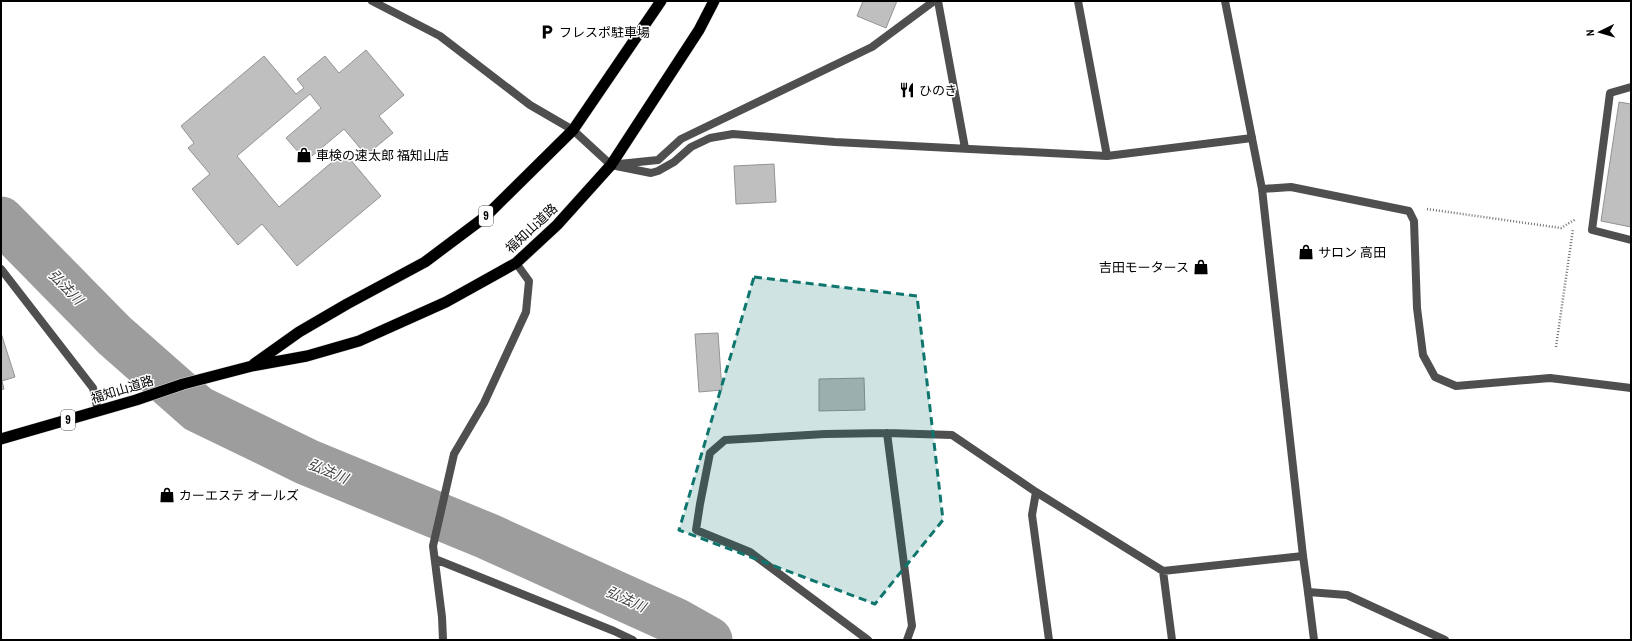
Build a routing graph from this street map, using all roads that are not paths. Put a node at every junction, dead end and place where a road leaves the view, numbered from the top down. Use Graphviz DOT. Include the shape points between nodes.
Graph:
graph roads {
  1 [pos="372,1"];
  2 [pos="662,1"];
  3 [pos="714,1"];
  4 [pos="934,1"];
  5 [pos="938,1"];
  6 [pos="1078,1"];
  7 [pos="1225,1"];
  8 [pos="1631,87"];
  9 [pos="573,130"];
  10 [pos="1252,138"];
  11 [pos="965,148"];
  12 [pos="1107,156"];
  13 [pos="611,165"];
  14 [pos="1262,189"];
  15 [pos="1631,240"];
  16 [pos="516,263"];
  17 [pos="1,270"];
  18 [pos="252,366"];
  19 [pos="1631,388"];
  20 [pos="98,411"];
  21 [pos="887,433"];
  22 [pos="1,439"];
  23 [pos="1036,492"];
  24 [pos="1303,556"];
  25 [pos="434,559"];
  26 [pos="1163,571"];
  27 [pos="1308,592"];
  28 [pos="443,640"];
  29 [pos="633,640"];
  30 [pos="868,640"];
  31 [pos="907,640"];
  32 [pos="1048,640"];
  33 [pos="1172,640"];
  34 [pos="1314,640"];
  35 [pos="1445,640"];
  1 -- 9 [label="street" via="440,36 530,105"];
  2 -- 9 [label="highway, 福知山道路 / 9"];
  3 -- 13 [label="highway, 福知山道路 / 9" via="699,30"];
  4 -- 13 [label="street" via="872,47 681,139 658,160"];
  5 -- 11 [label="street"];
  6 -- 12 [label="street"];
  7 -- 10 [label="street"];
  8 -- 15 [label="street" via="1610,93 1592,230"];
  9 -- 13 [label="street"];
  9 -- 18 [label="highway, 福知山道路 / 9" via="479,222 425,262 306,328"];
  10 -- 12 [label="street"];
  10 -- 14 [label="street"];
  11 -- 12 [label="street"];
  11 -- 13 [label="street" via="733,134 710,138 691,147 674,162 651,173"];
  13 -- 16 [label="highway, 福知山道路 / 9" via="557,225"];
  14 -- 19 [label="street" via="1291,187 1409,211 1414,221 1417,308 1423,355 1435,377 1456,386 1550,378"];
  14 -- 24 [label="street"];
  16 -- 18 [label="highway, 福知山道路 / 9" via="446,302 358,341 307,356"];
  16 -- 25 [label="street" via="529,281 526,312 484,402 454,454 433,546"];
  17 -- 20 [label="street" via="93,388"];
  18 -- 20 [label="highway, 福知山道路 / 9" via="183,384"];
  20 -- 22 [label="highway, 福知山道路 / 9"];
  21 -- 23 [label="street" via="952,435"];
  21 -- 30 [label="street" via="725,440 710,453 696,530 750,552"];
  21 -- 31 [label="street" via="912,626"];
  23 -- 26 [label="street"];
  23 -- 32 [label="street" via="1032,515"];
  24 -- 26 [label="street"];
  24 -- 27 [label="street"];
  25 -- 28 [label="street"];
  25 -- 29 [label="street"];
  26 -- 33 [label="street"];
  27 -- 34 [label="street"];
  27 -- 35 [label="street" via="1347,595"];
}
